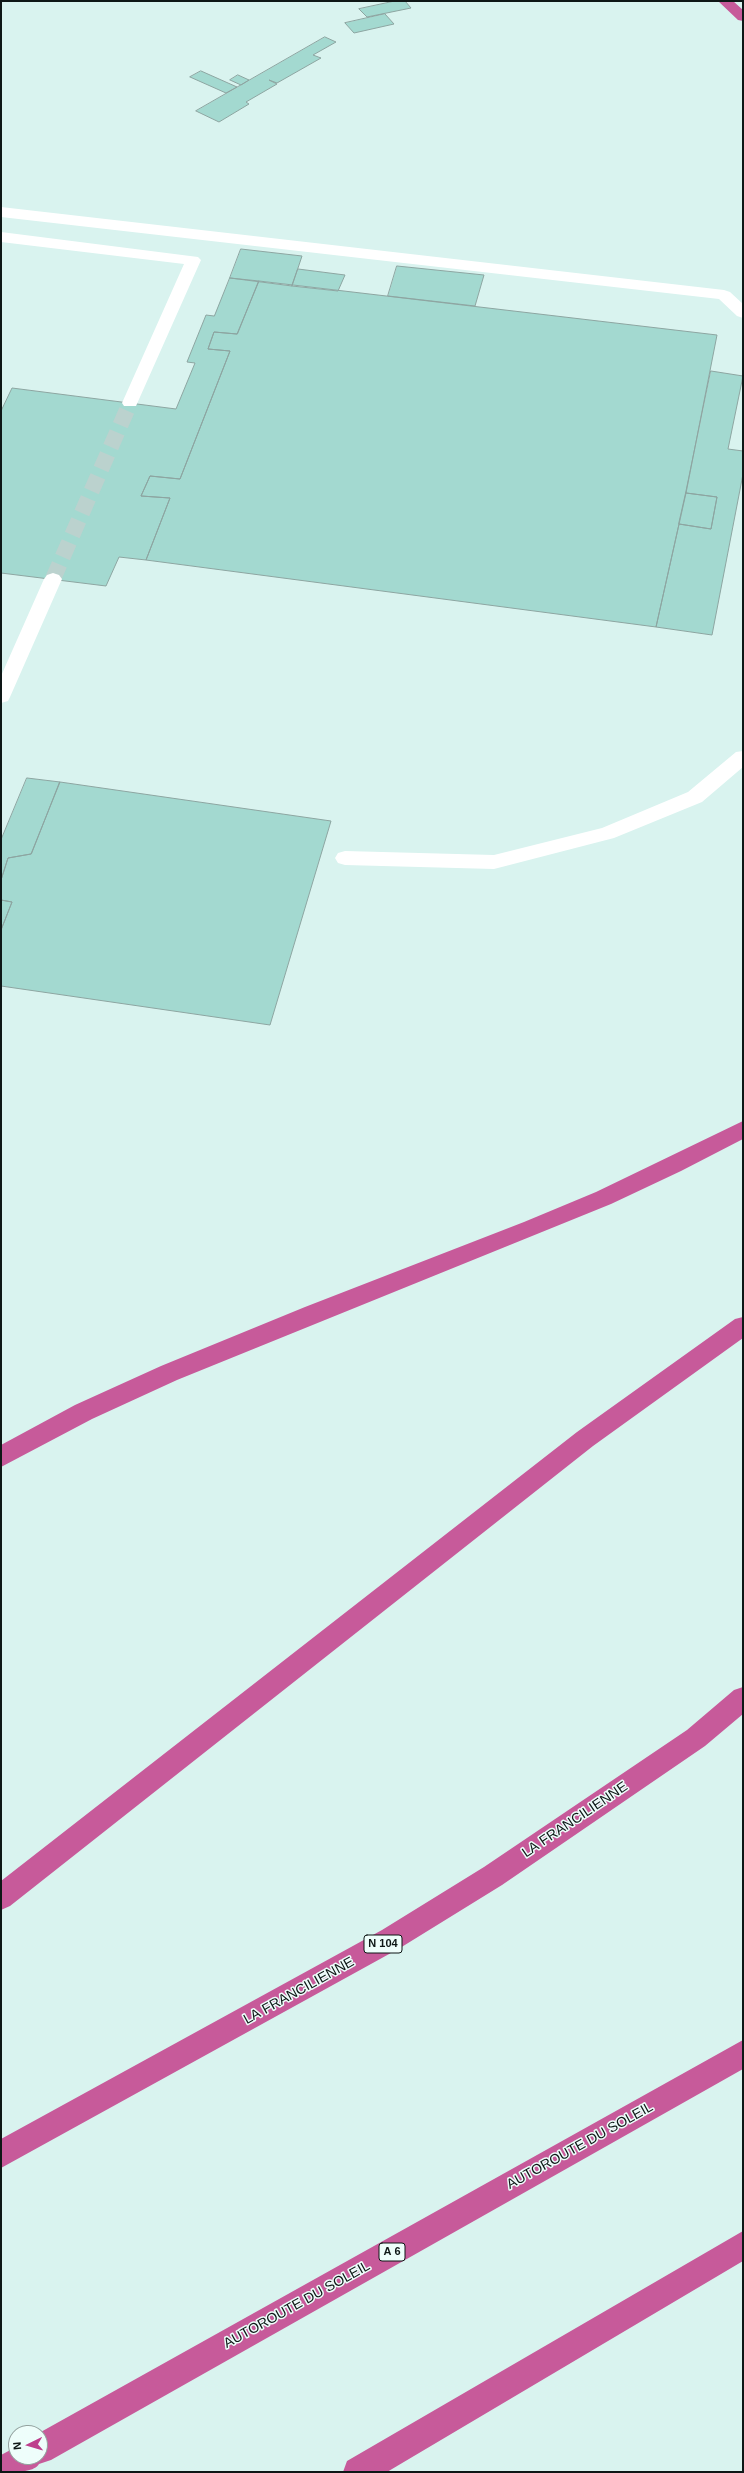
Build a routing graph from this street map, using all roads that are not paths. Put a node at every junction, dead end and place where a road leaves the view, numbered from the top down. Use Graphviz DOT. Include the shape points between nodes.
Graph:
graph roads {
  1 [pos="725,1"];
  2 [pos="743,17"];
  3 [pos="1,212"];
  4 [pos="1,237"];
  5 [pos="743,313"];
  6 [pos="130,403"];
  7 [pos="53,579"];
  8 [pos="1,697"];
  9 [pos="743,757"];
  10 [pos="345,858"];
  11 [pos="743,1129"];
  12 [pos="743,1326"];
  13 [pos="1,1457"];
  14 [pos="743,1698"];
  15 [pos="1,1897"];
  16 [pos="743,2054"];
  17 [pos="1,2154"];
  18 [pos="743,2245"];
  19 [pos="48,2445"];
  20 [pos="12,2465"];
  21 [pos="1,2471"];
  22 [pos="358,2472"];
  1 -- 2 [label="highway"];
  3 -- 5 [label="lane" via="724,295"];
  4 -- 6 [label="lane" via="193,260"];
  7 -- 8 [label="lane"];
  9 -- 10 [label="lane" via="695,797 607,833 494,862"];
  11 -- 13 [label="highway" via="703,1152 618,1193 527,1231 227,1347 126,1392"];
  12 -- 15 [label="highway" via="585,1439"];
  14 -- 17 [label="highway, LA FRANCILIENNE / N 104" via="696,1738 493,1876 391,1939"];
  16 -- 19 [label="highway, AUTOROUTE DU SOLEIL / A 6"];
  18 -- 22 [label="highway"];
  20 -- 21 [label="highway"];
}
